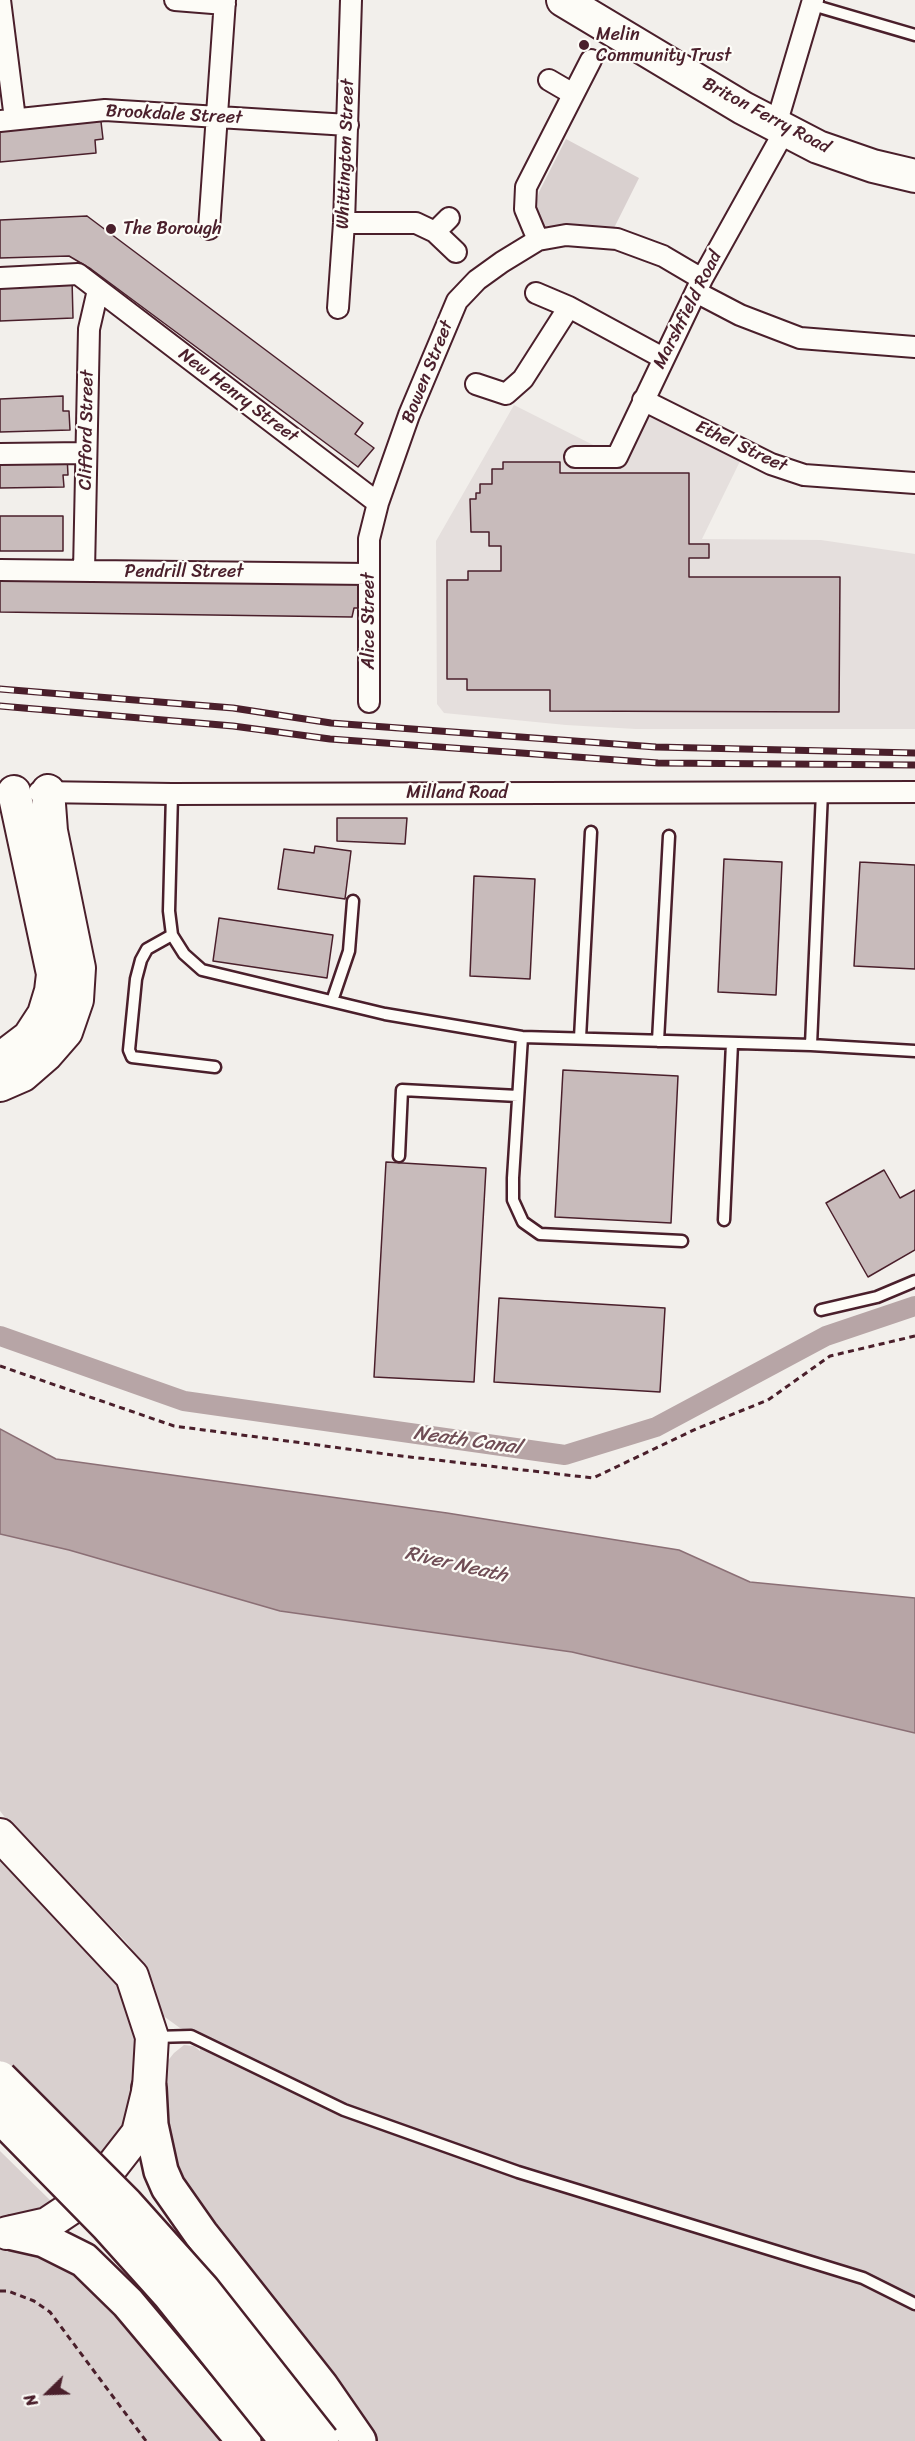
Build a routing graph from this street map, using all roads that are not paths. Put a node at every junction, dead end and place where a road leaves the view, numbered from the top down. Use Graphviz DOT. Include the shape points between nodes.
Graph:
graph roads {
  1 [pos="0,0"];
  2 [pos="175,0"];
  3 [pos="351,0"];
  4 [pos="563,0"];
  5 [pos="225,2"];
  6 [pos="809,2"];
  7 [pos="915,35"];
  8 [pos="591,60"];
  9 [pos="549,80"];
  10 [pos="573,93"];
  11 [pos="216,117"];
  12 [pos="8,120"];
  13 [pos="348,125"];
  14 [pos="781,127"];
  15 [pos="915,176"];
  16 [pos="344,223"];
  17 [pos="209,229"];
  18 [pos="538,240"];
  19 [pos="456,252"];
  20 [pos="0,278"];
  21 [pos="699,286"];
  22 [pos="98,290"];
  23 [pos="536,293"];
  24 [pos="338,308"];
  25 [pos="569,308"];
  26 [pos="915,347"];
  27 [pos="663,358"];
  28 [pos="476,384"];
  29 [pos="644,400"];
  30 [pos="87,453"];
  31 [pos="0,454"];
  32 [pos="575,457"];
  33 [pos="915,483"];
  34 [pos="378,503"];
  35 [pos="369,539"];
  36 [pos="0,570"];
  37 [pos="84,571"];
  38 [pos="369,574"];
  39 [pos="369,702"];
  40 [pos="48,791"];
  41 [pos="7,792"];
  42 [pos="822,792"];
  43 [pos="915,792"];
  44 [pos="172,794"];
  45 [pos="591,832"];
  46 [pos="669,836"];
  47 [pos="353,902"];
  48 [pos="172,935"];
  49 [pos="332,1001"];
  50 [pos="55,1023"];
  51 [pos="522,1037"];
  52 [pos="580,1038"];
  53 [pos="658,1041"];
  54 [pos="732,1043"];
  55 [pos="811,1045"];
  56 [pos="915,1051"];
  57 [pos="0,1059"];
  58 [pos="215,1067"];
  59 [pos="0,1085"];
  60 [pos="518,1096"];
  61 [pos="399,1156"];
  62 [pos="724,1220"];
  63 [pos="682,1241"];
  64 [pos="915,1281"];
  65 [pos="821,1310"];
  66 [pos="0,1834"];
  67 [pos="152,2037"];
  68 [pos="0,2078"];
  69 [pos="149,2088"];
  70 [pos="0,2116"];
  71 [pos="6,2233"];
  72 [pos="915,2304"];
  73 [pos="244,2441"];
  74 [pos="287,2441"];
  75 [pos="322,2441"];
  76 [pos="359,2441"];
  1 -- 12 [label="street"];
  2 -- 5 [label="street"];
  3 -- 13 [label="street, Whittington Street"];
  4 -- 14 [label="main road, Briton Ferry Road"];
  5 -- 11 [label="street"];
  6 -- 7 [label="lane"];
  6 -- 14 [label="street, Marshfield Road"];
  8 -- 10 [label="street"];
  9 -- 10 [label="street"];
  10 -- 18 [label="street" via="526,187 525,209"];
  11 -- 12 [label="street, Brookdale Street" via="105,110"];
  11 -- 13 [label="street, Brookdale Street"];
  11 -- 17 [label="street"];
  13 -- 16 [label="street, Whittington Street"];
  14 -- 15 [label="main road, Briton Ferry Road" via="818,147"];
  14 -- 21 [label="street, Marshfield Road"];
  16 -- 19 [label="street" via="442,225"];
  16 -- 24 [label="street, Whittington Street"];
  18 -- 21 [label="street, Bowen Street" via="566,235 617,239 663,256"];
  18 -- 34 [label="street, Bowen Street" via="477,280 457,301 409,415"];
  20 -- 22 [label="street, New Henry Street" via="78,274"];
  21 -- 26 [label="street, Bowen Street" via="740,315 800,338"];
  21 -- 27 [label="street, Marshfield Road"];
  22 -- 30 [label="street, Clifford Street" via="89,328"];
  22 -- 34 [label="street, New Henry Street"];
  23 -- 25 [label="street"];
  25 -- 27 [label="street"];
  25 -- 28 [label="street" via="523,379 506,394"];
  27 -- 29 [label="street, Marshfield Road"];
  29 -- 32 [label="street, Marshfield Road" via="617,457"];
  29 -- 33 [label="street, Ethel Street" via="771,464 804,475"];
  30 -- 31 [label="street"];
  30 -- 37 [label="street, Clifford Street"];
  34 -- 35 [label="street, Bowen Street"];
  35 -- 38 [label="street, Alice Street"];
  36 -- 37 [label="street, Pendrill Street"];
  37 -- 38 [label="street, Pendrill Street"];
  38 -- 39 [label="street, Alice Street"];
  40 -- 41 [label="street, Milland Road"];
  40 -- 44 [label="street, Milland Road"];
  40 -- 50 [label="main road" via="51,831 79,968 77,1000"];
  41 -- 50 [label="main road" via="51,958"];
  42 -- 43 [label="street, Milland Road"];
  42 -- 44 [label="street, Milland Road"];
  42 -- 55 [label="lane"];
  44 -- 48 [label="lane"];
  45 -- 52 [label="lane"];
  46 -- 53 [label="lane"];
  47 -- 49 [label="lane" via="349,951"];
  48 -- 49 [label="lane" via="184,954 202,970"];
  48 -- 58 [label="lane" via="147,949 141,960 129,1050 132,1057"];
  49 -- 51 [label="lane"];
  50 -- 57 [label="main road"];
  50 -- 59 [label="main road" via="46,1056 23,1075"];
  51 -- 52 [label="lane"];
  51 -- 60 [label="lane"];
  52 -- 53 [label="lane"];
  53 -- 54 [label="lane"];
  54 -- 55 [label="lane"];
  54 -- 62 [label="lane"];
  55 -- 56 [label="lane"];
  60 -- 61 [label="lane" via="402,1090"];
  60 -- 63 [label="lane" via="513,1200 523,1222 540,1234"];
  64 -- 65 [label="lane" via="877,1297"];
  66 -- 67 [label="main road" via="132,1976"];
  67 -- 69 [label="main road"];
  67 -- 72 [label="lane" via="191,2036 344,2110 518,2172 863,2278"];
  68 -- 75 [label="highway, bridge" via="126,2204 203,2290"];
  69 -- 71 [label="main road" via="138,2133 89,2196 47,2224"];
  69 -- 76 [label="highway" via="152,2134 168,2187"];
  70 -- 74 [label="highway, bridge" via="169,2294"];
  71 -- 73 [label="highway" via="44,2240 91,2266 128,2303"];
}
